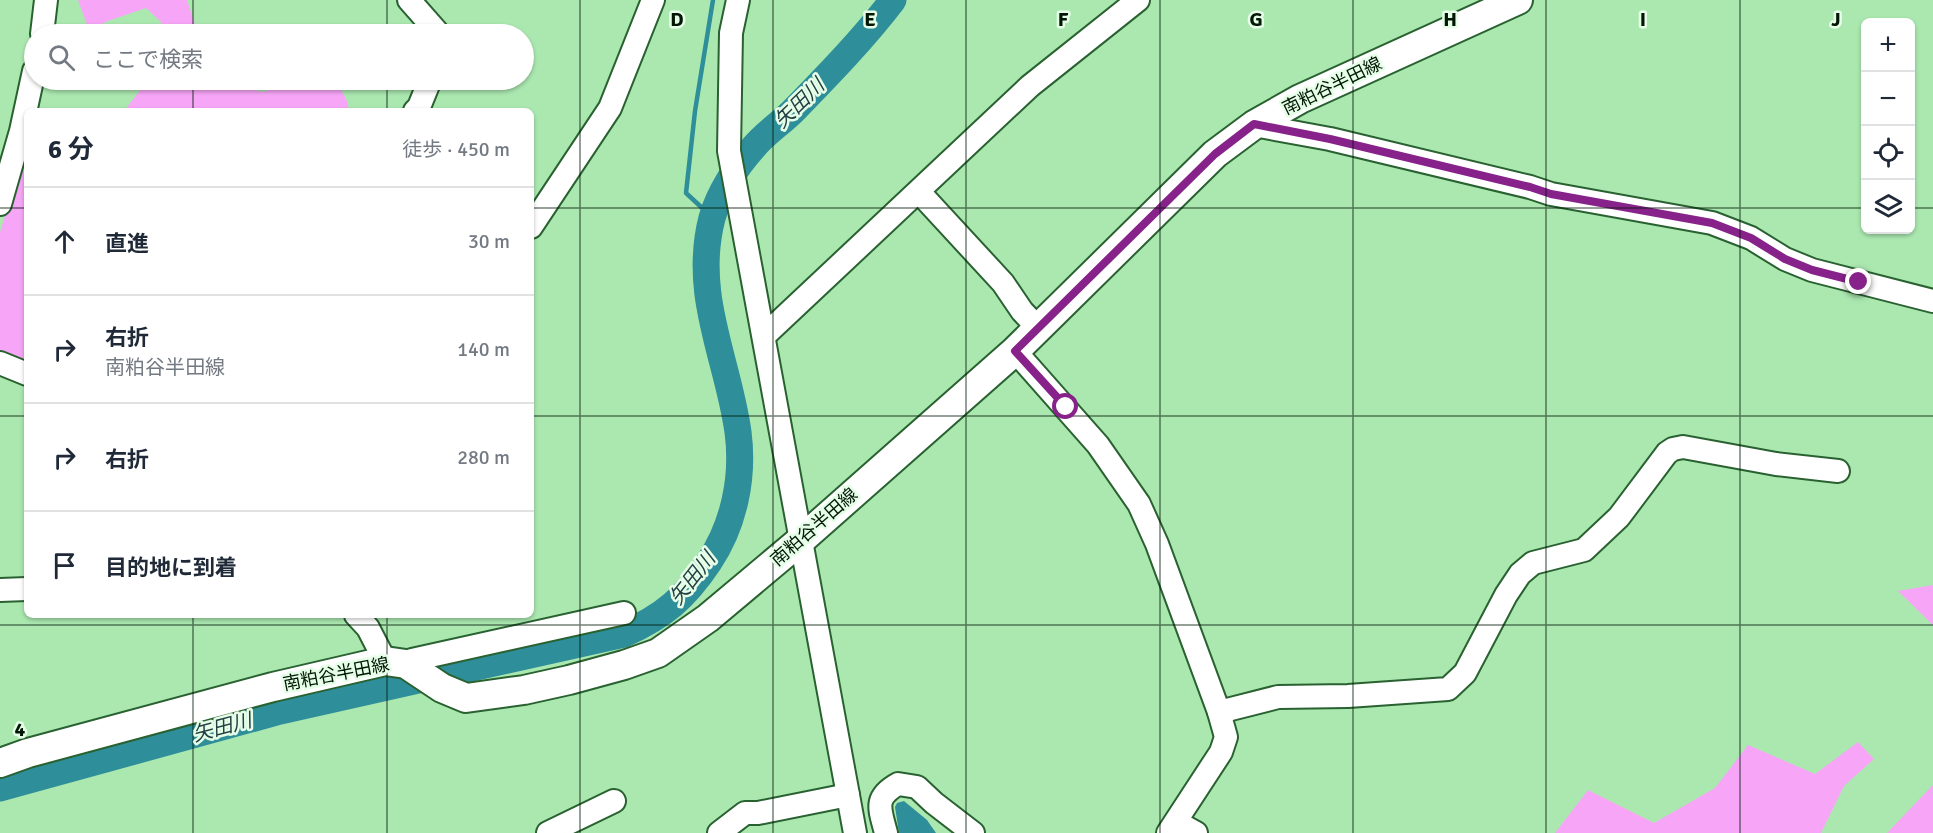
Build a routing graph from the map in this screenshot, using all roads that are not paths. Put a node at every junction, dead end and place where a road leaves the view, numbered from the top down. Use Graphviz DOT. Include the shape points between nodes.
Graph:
graph roads {
  1 [pos="46,0"];
  2 [pos="409,0"];
  3 [pos="653,0"];
  4 [pos="738,0"];
  5 [pos="1138,0"];
  6 [pos="1518,0"];
  7 [pos="43,24"];
  8 [pos="430,24"];
  9 [pos="30,90"];
  10 [pos="426,90"];
  11 [pos="26,108"];
  12 [pos="418,108"];
  13 [pos="24,116"];
  14 [pos="1254,124"];
  15 [pos="919,192"];
  16 [pos="0,204"];
  17 [pos="534,222"];
  18 [pos="1933,301"];
  19 [pos="1038,328"];
  20 [pos="764,336"];
  21 [pos="1015,351"];
  22 [pos="0,363"];
  23 [pos="24,373"];
  24 [pos="1838,471"];
  25 [pos="801,540"];
  26 [pos="24,589"];
  27 [pos="0,590"];
  28 [pos="624,613"];
  29 [pos="359,618"];
  30 [pos="396,662"];
  31 [pos="1219,712"];
  32 [pos="0,763"];
  33 [pos="848,795"];
  34 [pos="614,801"];
  35 [pos="1172,827"];
  36 [pos="548,833"];
  37 [pos="719,833"];
  38 [pos="855,833"];
  39 [pos="886,833"];
  40 [pos="973,833"];
  41 [pos="1196,833"];
  1 -- 7 [label="street"];
  2 -- 8 [label="street"];
  3 -- 17 [label="street" via="610,108"];
  4 -- 20 [label="street" via="731,33 729,151"];
  5 -- 15 [label="street" via="1030,86"];
  6 -- 14 [label="main road, 南粕谷半田線" via="1300,99"];
  9 -- 11 [label="street"];
  10 -- 12 [label="street"];
  13 -- 16 [label="street"];
  14 -- 18 [label="street" via="1551,194 1712,223 1751,238 1812,270"];
  14 -- 19 [label="main road, 南粕谷半田線" via="1215,154"];
  15 -- 19 [label="street" via="1003,283"];
  15 -- 20 [label="street"];
  19 -- 21 [label="main road, 南粕谷半田線"];
  20 -- 25 [label="street"];
  21 -- 25 [label="main road, 南粕谷半田線"];
  21 -- 31 [label="street" via="1098,445 1139,504"];
  22 -- 23 [label="street"];
  24 -- 31 [label="street" via="1673,448 1619,517 1584,550 1533,564 1520,574 1466,674 1448,689 1278,697"];
  25 -- 30 [label="main road, 南粕谷半田線" via="708,618 658,653 624,665 524,690 466,698"];
  25 -- 33 [label="street"];
  26 -- 27 [label="street"];
  28 -- 30 [label="street"];
  29 -- 30 [label="street"];
  30 -- 32 [label="main road, 南粕谷半田線" via="262,689"];
  31 -- 35 [label="street" via="1226,736 1221,752"];
  33 -- 37 [label="street" via="745,813"];
  33 -- 38 [label="street"];
  34 -- 36 [label="street"];
  35 -- 41 [label="street"];
  39 -- 40 [label="street" via="880,805 883,795 898,784 917,787"];
}
